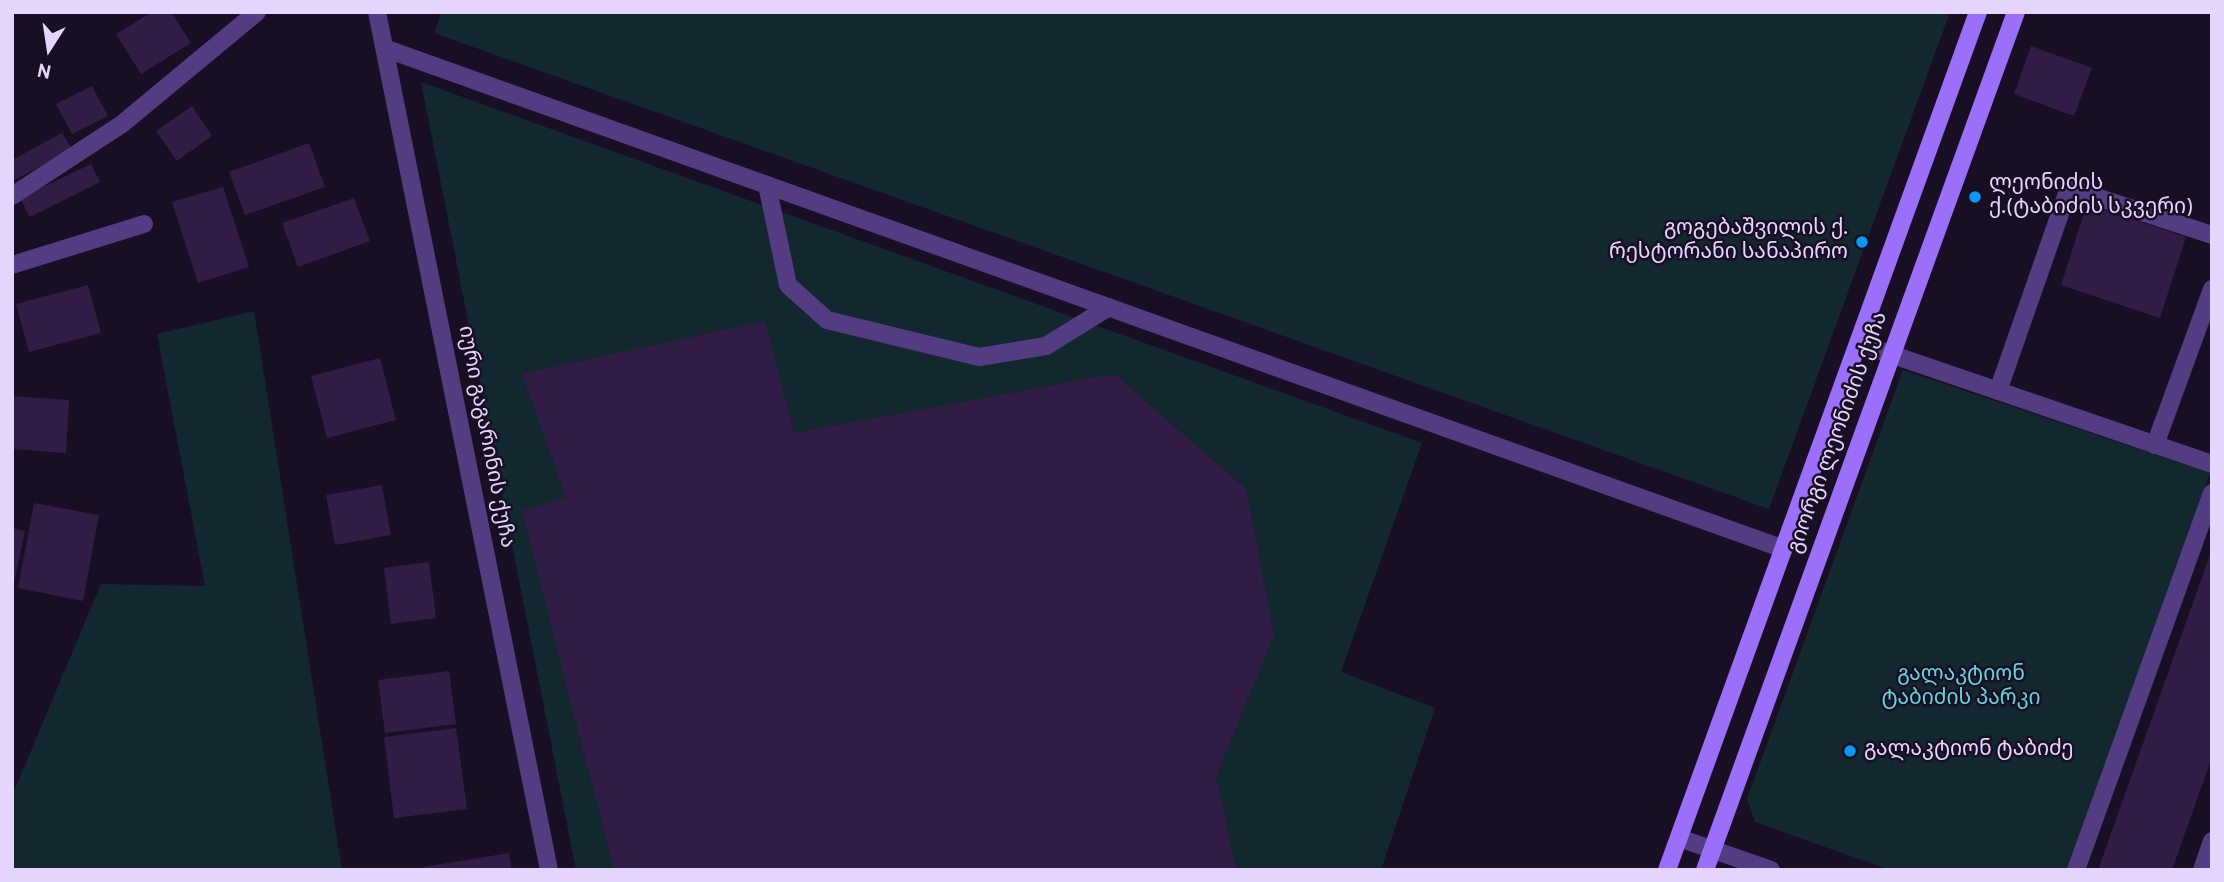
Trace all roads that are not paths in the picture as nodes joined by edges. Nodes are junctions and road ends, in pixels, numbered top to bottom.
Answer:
1 (257, 12) edge
2 (377, 12) edge
3 (1978, 12) edge
4 (2016, 12) edge
5 (383, 48) junction
6 (768, 185) junction
7 (12, 195) edge
8 (144, 224) dead end
9 (2212, 234) edge
10 (12, 265) edge
11 (2212, 289) edge
12 (1109, 307) junction
13 (1858, 343) junction
14 (1892, 354) junction
15 (1998, 391) junction
16 (2155, 445) junction
17 (2212, 464) edge
18 (2212, 493) edge
19 (1784, 549) junction
20 (1679, 838) junction
21 (2212, 841) edge
22 (1712, 849) junction
23 (549, 870) edge
24 (1668, 870) edge
25 (1704, 870) edge
26 (1771, 870) edge
27 (2077, 870) edge
28 (2202, 870) edge

1 - 7 street
2 - 5 street, იური გაგარინის ქუჩა
3 - 13 main road, გიორგი ლეონიძის ქუჩა
4 - 14 main road, გიორგი ლეონიძის ქუჩა
5 - 6 street
5 - 23 street, იური გაგარინის ქუჩა
6 - 12 street
6 - 12 street
8 - 10 street
9 - 15 street
11 - 16 street
12 - 19 street
13 - 14 street
13 - 19 main road, გიორგი ლეონიძის ქუჩა
14 - 15 street
14 - 22 main road, გიორგი ლეონიძის ქუჩა
15 - 16 street
16 - 17 street
18 - 27 street
19 - 20 main road, გიორგი ლეონიძის ქუჩა
20 - 22 street
20 - 24 main road, გიორგი ლეონიძის ქუჩა
21 - 28 street
22 - 25 main road, გიორგი ლეონიძის ქუჩა
22 - 26 street

